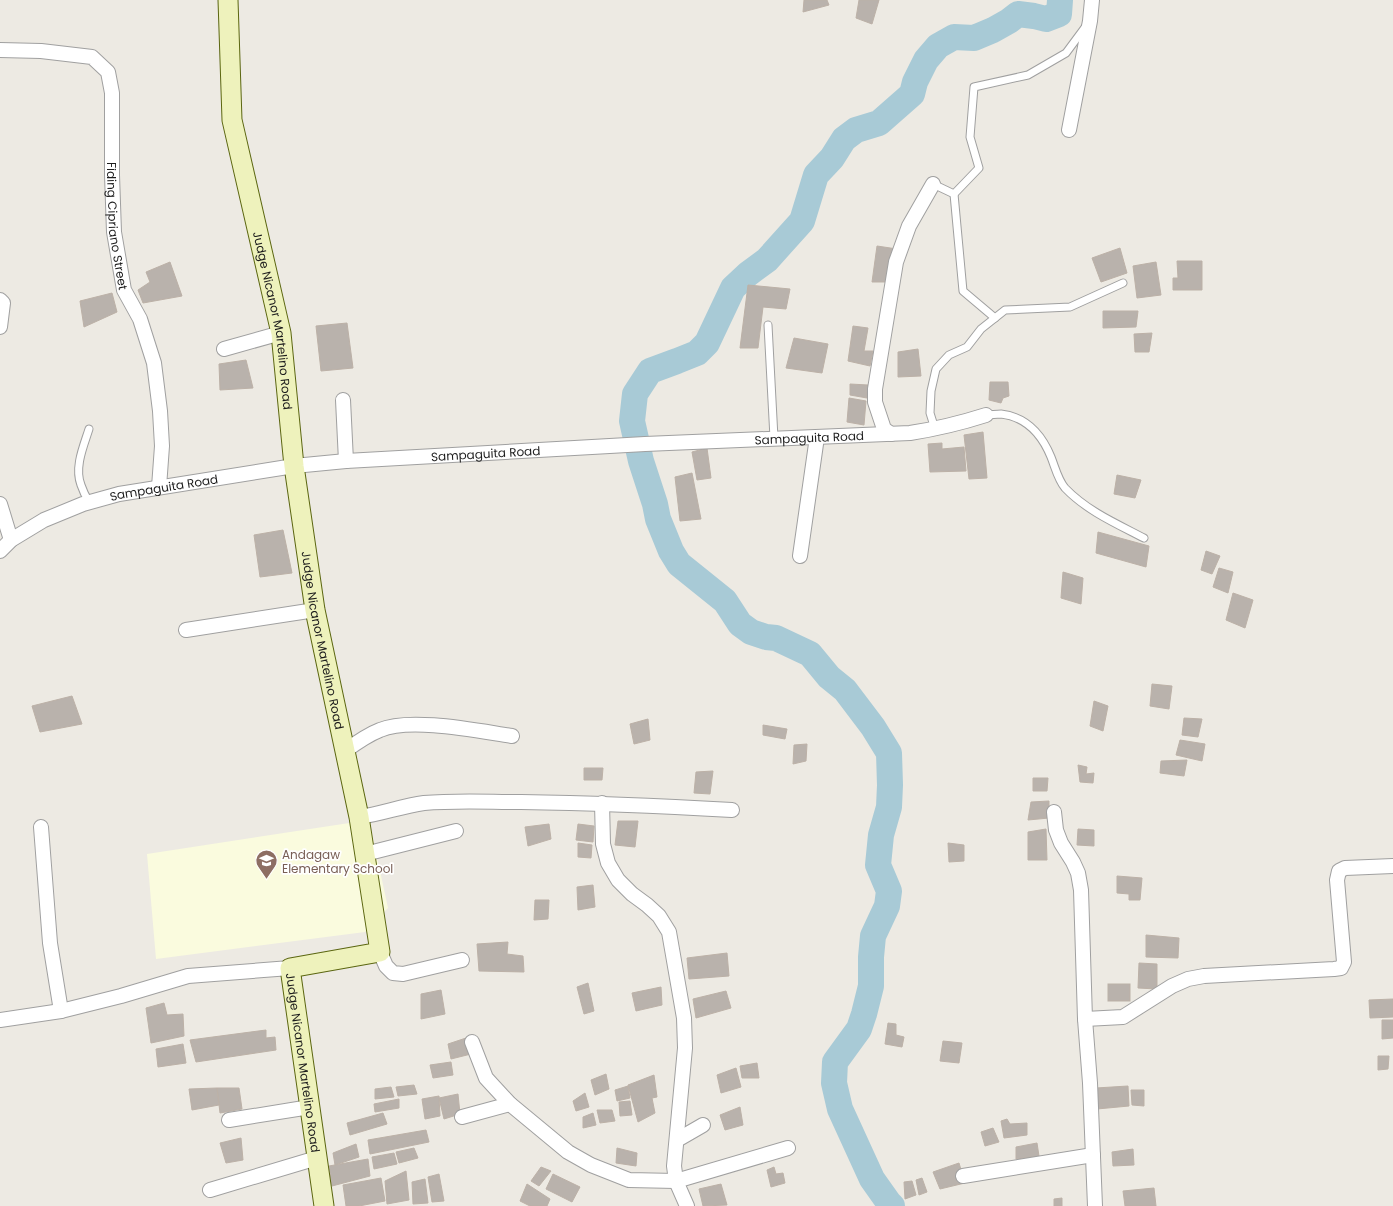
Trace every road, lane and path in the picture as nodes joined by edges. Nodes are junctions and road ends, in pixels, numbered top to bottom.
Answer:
1 (228, 0) edge
2 (1092, 0) edge
3 (1090, 21) junction
4 (0, 50) edge
5 (1069, 130) dead end
6 (934, 184) joint
7 (954, 194) junction
8 (1123, 283) dead end
9 (0, 300) edge
10 (995, 318) junction
11 (768, 325) dead end
12 (0, 327) edge
13 (281, 333) junction
14 (224, 349) dead end
15 (343, 400) dead end
16 (986, 415) joint
17 (89, 429) dead end
18 (935, 429) junction
19 (891, 434) junction
20 (817, 437) junction
21 (774, 438) junction
22 (346, 461) junction
23 (294, 466) junction
24 (159, 487) junction
25 (89, 502) junction
26 (0, 504) edge
27 (1144, 538) dead end
28 (12, 540) junction
29 (0, 551) edge
30 (800, 556) dead end
31 (315, 610) junction
32 (186, 630) dead end
33 (512, 736) dead end
34 (345, 751) junction
35 (602, 803) junction
36 (732, 810) dead end
37 (1054, 812) dead end
38 (359, 817) junction
39 (41, 827) dead end
40 (456, 831) dead end
41 (365, 854) junction
42 (1393, 866) edge
43 (380, 952) junction
44 (462, 960) dead end
45 (290, 968) junction
46 (61, 1011) junction
47 (1085, 1019) junction
48 (0, 1020) edge
49 (472, 1042) dead end
50 (510, 1104) junction
51 (310, 1107) junction
52 (462, 1117) dead end
53 (229, 1120) dead end
54 (703, 1125) dead end
55 (677, 1140) junction
56 (788, 1148) dead end
57 (1093, 1155) junction
58 (317, 1158) junction
59 (963, 1176) dead end
60 (676, 1181) junction
61 (210, 1190) dead end
62 (324, 1206) edge
63 (687, 1206) edge
64 (1095, 1206) edge

1 - 13 street, Judge Nicanor Martelino Road
2 - 3 street
3 - 5 street
3 - 7 lane
4 - 24 street, Fiding Cipriano Street
6 - 7 lane
6 - 19 street
7 - 10 lane
8 - 10 lane
9 - 12 street
10 - 18 lane
11 - 21 lane
13 - 14 street
13 - 23 street, Judge Nicanor Martelino Road
15 - 22 street
16 - 18 street, Sampaguita Road
16 - 27 lane
17 - 25 lane
18 - 19 street, Sampaguita Road
19 - 20 street, Sampaguita Road
20 - 21 street, Sampaguita Road
20 - 30 street
21 - 22 street, Sampaguita Road
22 - 23 street, Sampaguita Road
23 - 24 street, Sampaguita Road
23 - 31 street, Judge Nicanor Martelino Road
24 - 25 street, Sampaguita Road
25 - 28 street, Sampaguita Road
26 - 28 street
28 - 29 street, Sampaguita Road
31 - 32 street
31 - 34 street, Judge Nicanor Martelino Road
33 - 34 street
34 - 38 street, Judge Nicanor Martelino Road
35 - 36 street
35 - 38 street
35 - 55 street
37 - 47 street
38 - 41 street, Judge Nicanor Martelino Road
39 - 46 street
40 - 41 street
41 - 43 street, Judge Nicanor Martelino Road
42 - 47 street
43 - 44 street
43 - 45 street, Judge Nicanor Martelino Road
45 - 46 street
45 - 51 street, Judge Nicanor Martelino Road
46 - 48 street
47 - 57 street
49 - 50 street
50 - 52 street
50 - 60 street
51 - 53 street
51 - 58 street, Judge Nicanor Martelino Road
54 - 55 street
55 - 60 street
56 - 60 street
57 - 59 street
57 - 64 street
58 - 61 street
58 - 62 street, Judge Nicanor Martelino Road
60 - 63 street

